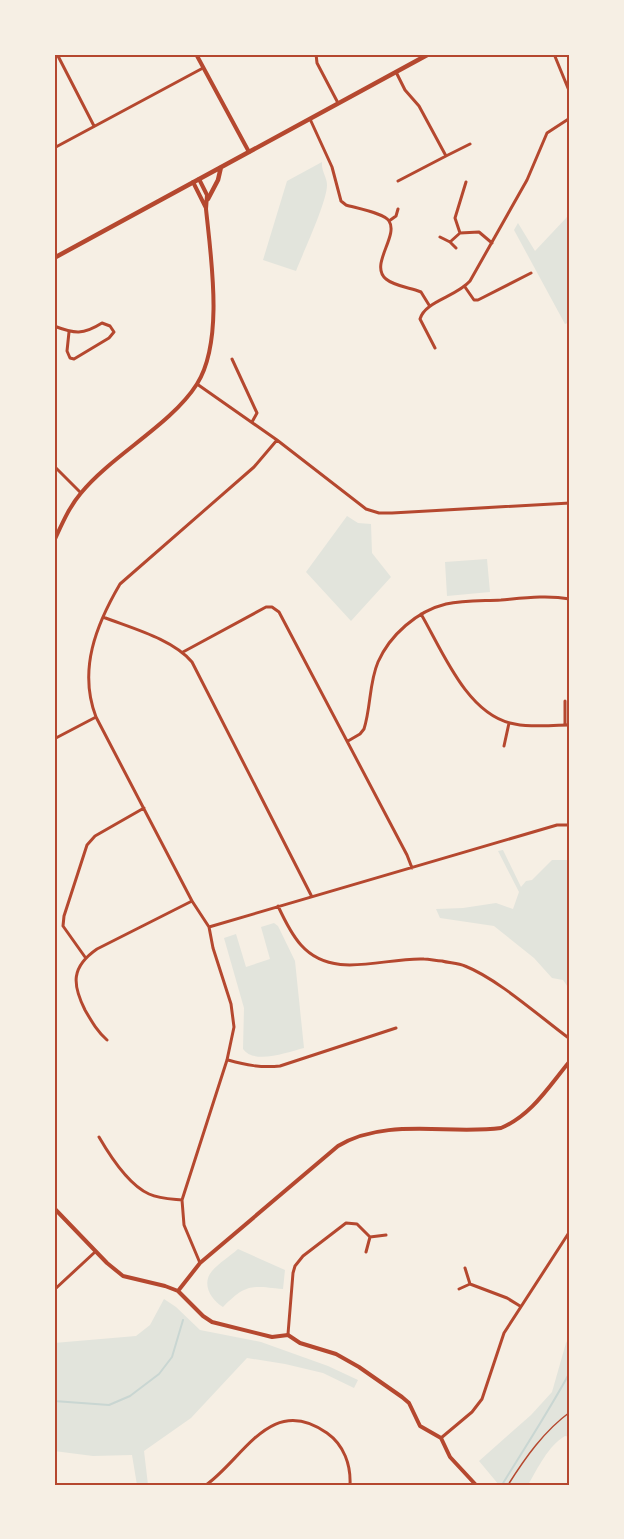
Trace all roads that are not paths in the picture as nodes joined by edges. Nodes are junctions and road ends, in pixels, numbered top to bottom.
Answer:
1 (57, 54) edge
2 (196, 54) edge
3 (316, 54) edge
4 (429, 54) edge
5 (554, 54) edge
6 (203, 67) junction
7 (396, 72) junction
8 (570, 93) edge
9 (338, 103) junction
10 (570, 118) edge
11 (309, 119) junction
12 (94, 126) junction
13 (470, 144) dead end
14 (54, 148) edge
15 (249, 152) junction
16 (446, 156) junction
17 (221, 167) junction
18 (199, 179) junction
19 (398, 181) dead end
20 (193, 182) junction
21 (466, 182) dead end
22 (208, 199) junction
23 (206, 209) junction
24 (398, 209) dead end
25 (389, 221) junction
26 (460, 233) junction
27 (440, 237) dead end
28 (450, 242) junction
29 (492, 243) junction
30 (456, 248) dead end
31 (54, 258) edge
32 (531, 273) dead end
33 (465, 286) junction
34 (429, 305) junction
35 (54, 326) edge
36 (69, 332) junction
37 (435, 348) dead end
38 (232, 359) dead end
39 (197, 384) junction
40 (252, 422) junction
41 (277, 441) junction
42 (54, 466) edge
43 (81, 493) junction
44 (570, 503) edge
45 (54, 541) edge
46 (570, 599) edge
47 (422, 614) junction
48 (103, 617) junction
49 (183, 652) junction
50 (565, 700) dead end
51 (96, 717) junction
52 (508, 723) junction
53 (568, 725) edge
54 (54, 739) edge
55 (348, 741) junction
56 (504, 746) dead end
57 (144, 808) junction
58 (570, 825) edge
59 (412, 868) junction
60 (311, 895) junction
61 (192, 901) junction
62 (278, 906) junction
63 (209, 927) junction
64 (85, 957) junction
65 (396, 1028) dead end
66 (570, 1039) edge
67 (107, 1040) dead end
68 (227, 1060) junction
69 (570, 1061) edge
70 (99, 1137) dead end
71 (183, 1200) junction
72 (54, 1208) edge
73 (570, 1231) edge
74 (386, 1235) dead end
75 (370, 1237) junction
76 (95, 1252) junction
77 (366, 1252) dead end
78 (200, 1263) junction
79 (465, 1268) dead end
80 (470, 1284) junction
81 (459, 1289) dead end
82 (54, 1290) edge
83 (178, 1291) junction
84 (520, 1306) junction
85 (288, 1335) junction
86 (441, 1438) junction
87 (206, 1485) edge
88 (350, 1485) edge
89 (476, 1485) edge

1 - 12 street
2 - 6 street
3 - 9 street
4 - 7 main road
5 - 8 street
6 - 12 street
6 - 15 street
7 - 9 main road
7 - 16 street
9 - 11 main road
10 - 29 street
11 - 15 main road
11 - 25 street
12 - 14 street
13 - 16 street
15 - 17 main road
16 - 19 street
17 - 18 main road
17 - 22 main road
18 - 20 main road
18 - 22 street
20 - 23 street
20 - 31 main road
21 - 26 street
22 - 23 street
23 - 39 street
24 - 25 street
25 - 34 street
26 - 28 street
26 - 29 street
27 - 28 street
28 - 30 street
29 - 33 street
32 - 33 street
33 - 34 street
34 - 37 street
35 - 36 street
36 - 36 street
38 - 40 street
39 - 40 street
39 - 43 street
40 - 41 street
41 - 44 street
41 - 48 street
42 - 43 street
43 - 45 street
46 - 47 street
47 - 52 street
47 - 55 street
48 - 49 street
48 - 51 street
49 - 55 street
49 - 60 street
50 - 53 street
51 - 54 street
51 - 57 street
52 - 53 street
52 - 56 street
55 - 59 street
57 - 61 street
57 - 64 street
58 - 59 street
59 - 60 street
60 - 62 street
61 - 63 street
61 - 64 street
62 - 63 street
62 - 66 street
63 - 68 street
64 - 67 street
65 - 68 street
68 - 71 street
69 - 78 street
70 - 71 street
71 - 78 street
72 - 76 street
73 - 84 street
74 - 75 street
75 - 77 street
75 - 85 street
76 - 82 street
76 - 83 street
78 - 83 street
79 - 80 street
80 - 81 street
80 - 84 street
83 - 85 street
84 - 86 street
85 - 86 street
86 - 89 street
87 - 88 street

